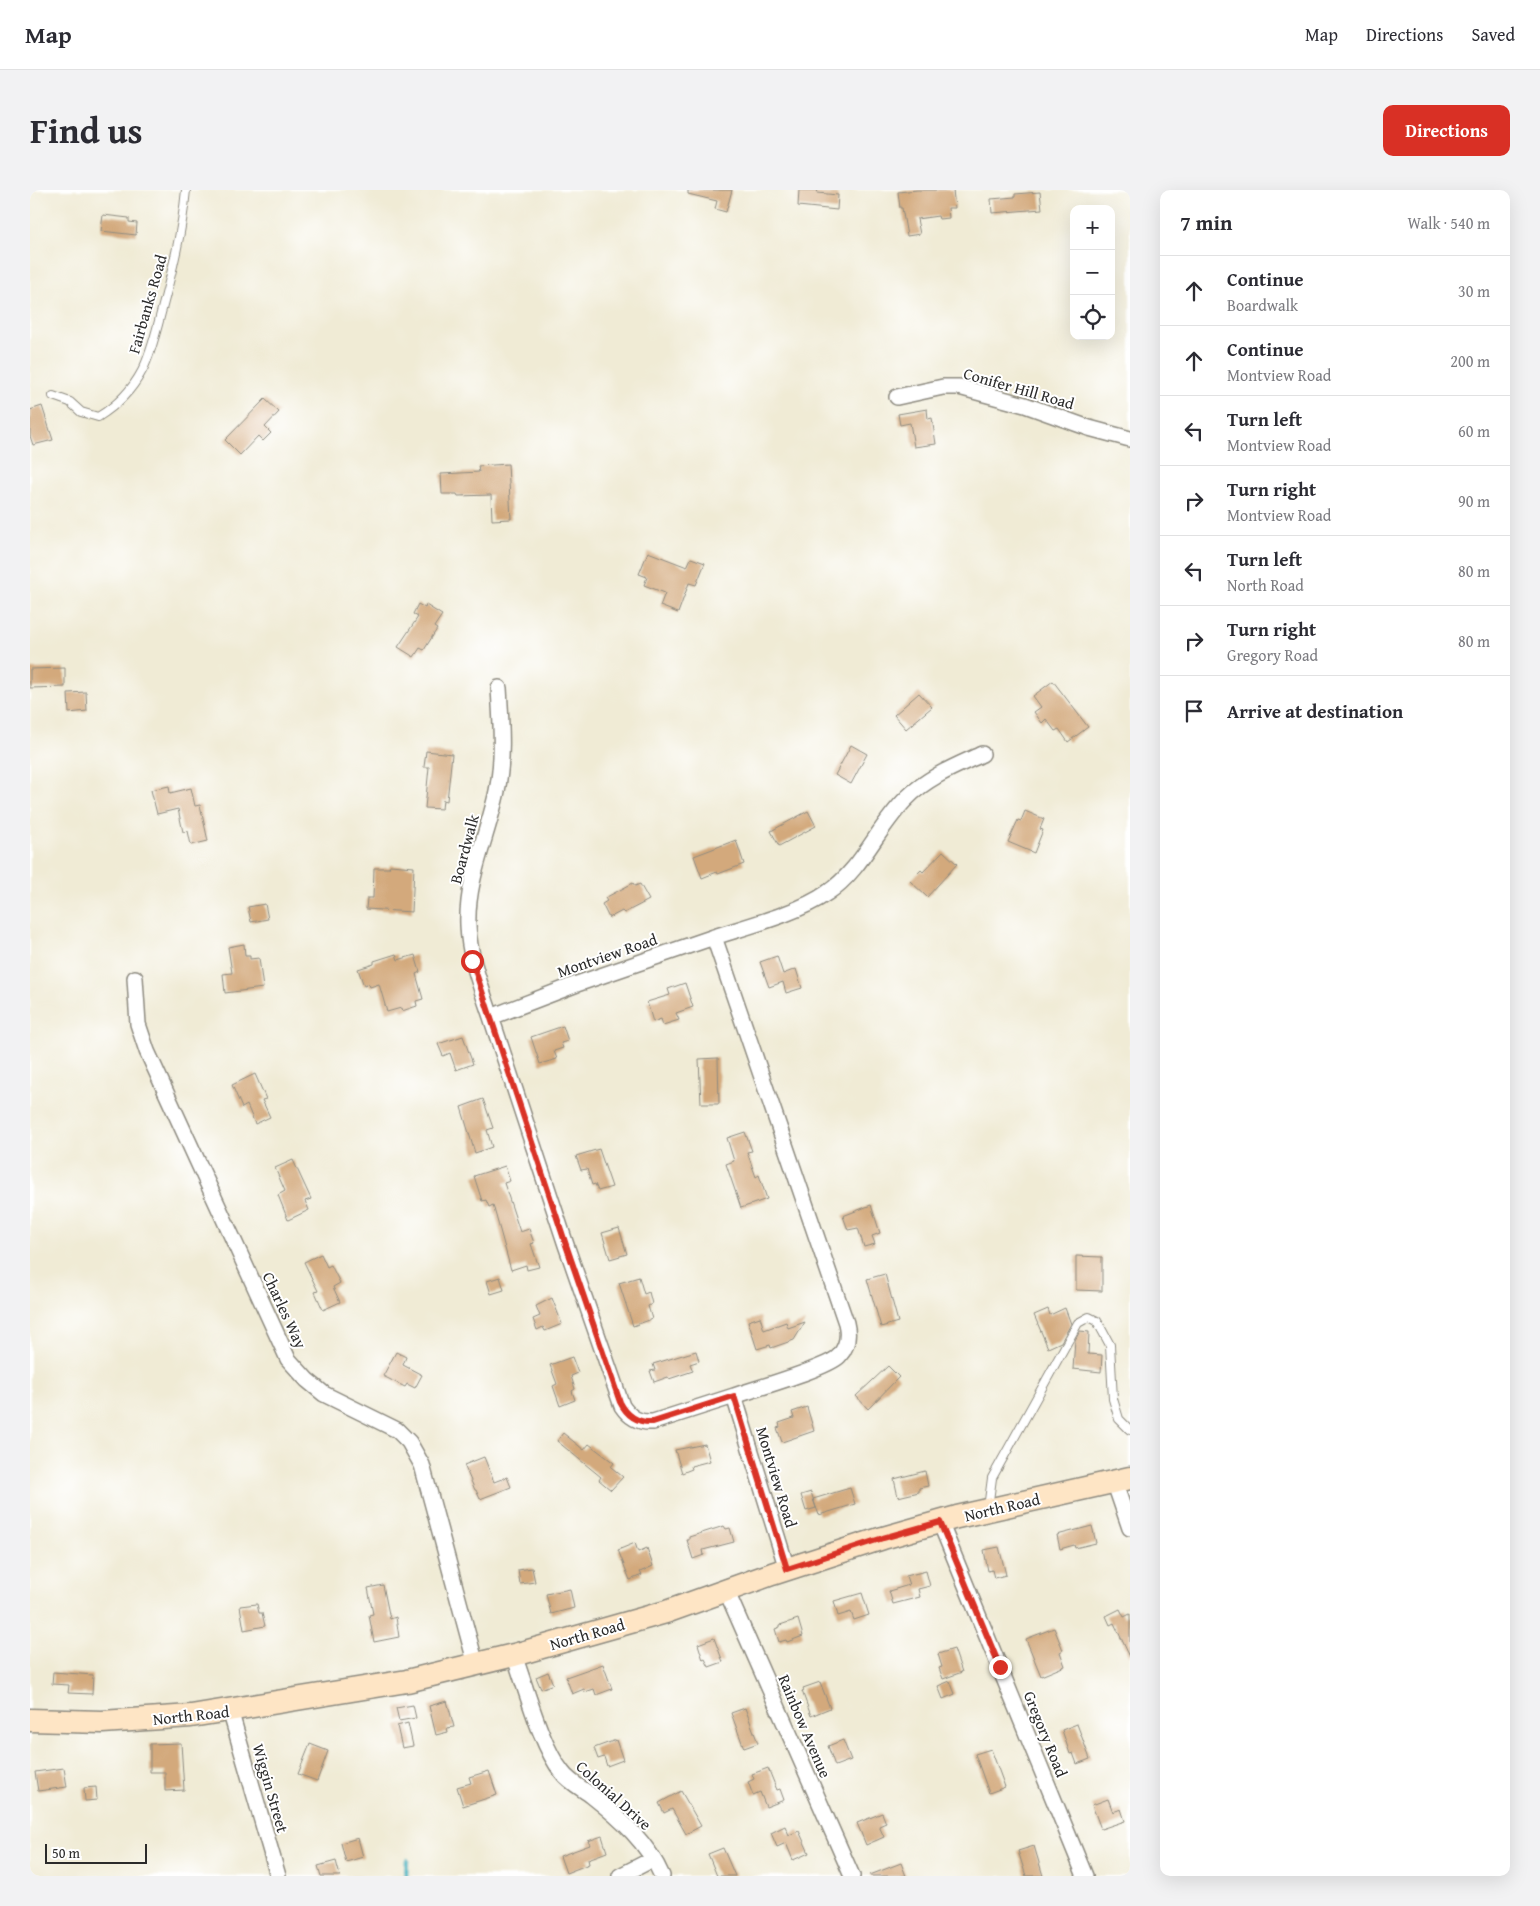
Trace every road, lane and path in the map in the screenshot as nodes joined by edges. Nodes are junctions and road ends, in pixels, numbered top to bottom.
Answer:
1 (186, 190) edge
2 (53, 396) dead end
3 (897, 397) dead end
4 (1130, 439) edge
5 (499, 688) dead end
6 (982, 754) dead end
7 (714, 937) junction
8 (135, 978) dead end
9 (491, 1017) junction
10 (734, 1396) junction
11 (1130, 1430) edge
12 (1122, 1480) edge
13 (987, 1510) junction
14 (940, 1522) junction
15 (1130, 1528) edge
16 (787, 1569) junction
17 (726, 1590) junction
18 (514, 1655) junction
19 (476, 1664) junction
20 (230, 1710) junction
21 (30, 1720) edge
22 (653, 1859) junction
23 (278, 1876) edge
24 (620, 1876) edge
25 (662, 1876) edge
26 (852, 1876) edge
27 (1085, 1876) edge

1 - 2 lane, Fairbanks Road
3 - 4 street, Conifer Hill Road
5 - 9 street, Boardwalk
6 - 7 street, Montview Road
7 - 9 street, Montview Road
7 - 10 street
8 - 19 street, Charles Way
9 - 10 street
10 - 16 street, Montview Road
11 - 13 lane
12 - 13 main road, North Road
12 - 15 street
13 - 14 main road, North Road
14 - 16 main road, North Road
14 - 27 street, Gregory Road
16 - 17 main road, North Road
17 - 18 main road, North Road
17 - 26 street, Rainbow Avenue
18 - 19 main road, North Road
18 - 22 street, Colonial Drive
19 - 20 main road, North Road
20 - 21 main road, North Road
20 - 23 street, Wiggin Street
22 - 24 street
22 - 25 street, Colonial Drive

